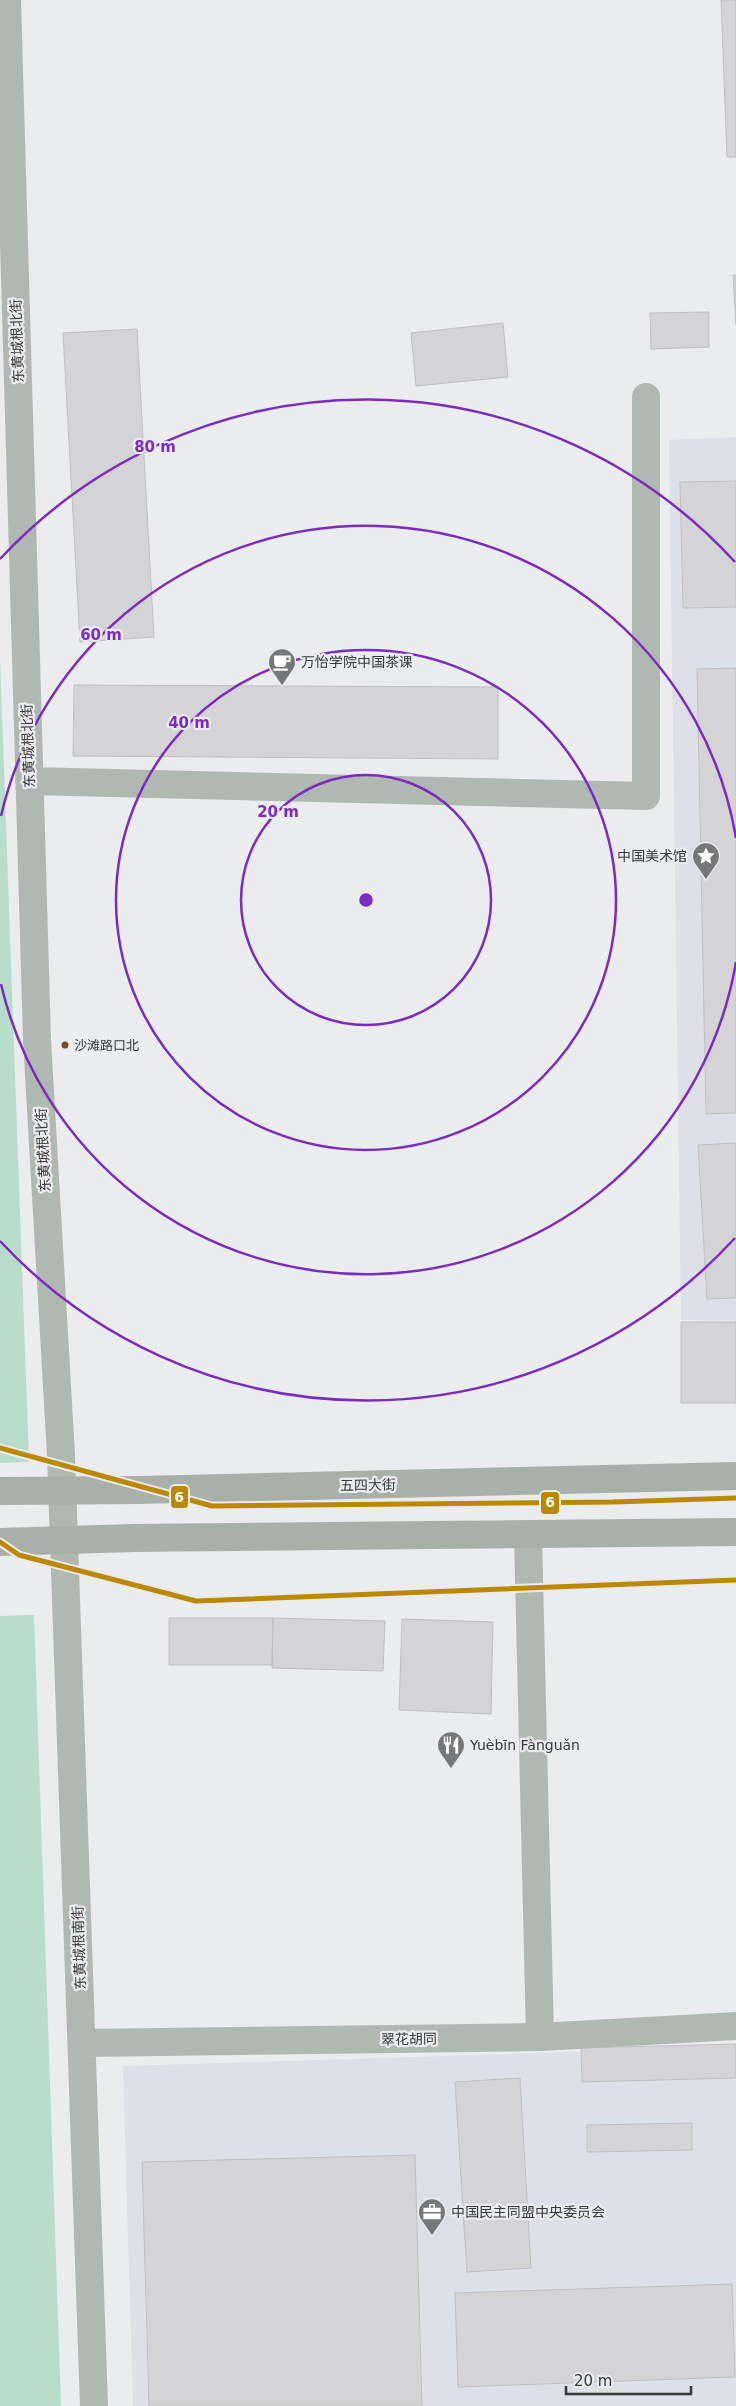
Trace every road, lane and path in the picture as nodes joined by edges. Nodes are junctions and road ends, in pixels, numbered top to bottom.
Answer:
1 (7, 0) edge
2 (646, 397) dead end
3 (29, 781) junction
4 (736, 1476) edge
5 (0, 1491) edge
6 (62, 1491) junction
7 (736, 1532) edge
8 (528, 1535) junction
9 (64, 1541) junction
10 (0, 1542) edge
11 (736, 2026) edge
12 (540, 2037) junction
13 (82, 2043) junction
14 (94, 2406) edge

1 - 3 street, 东黄城根北街
2 - 3 street
3 - 6 street, 东黄城根北街
4 - 6 main road, 五四大街
5 - 6 main road, 五四大街
6 - 9 street, 东黄城根南街
7 - 8 main road
8 - 9 main road
8 - 12 street
9 - 10 main road
9 - 13 street, 东黄城根南街
11 - 12 street, 翠花胡同
12 - 13 street, 翠花胡同
13 - 14 street, 东黄城根南街

